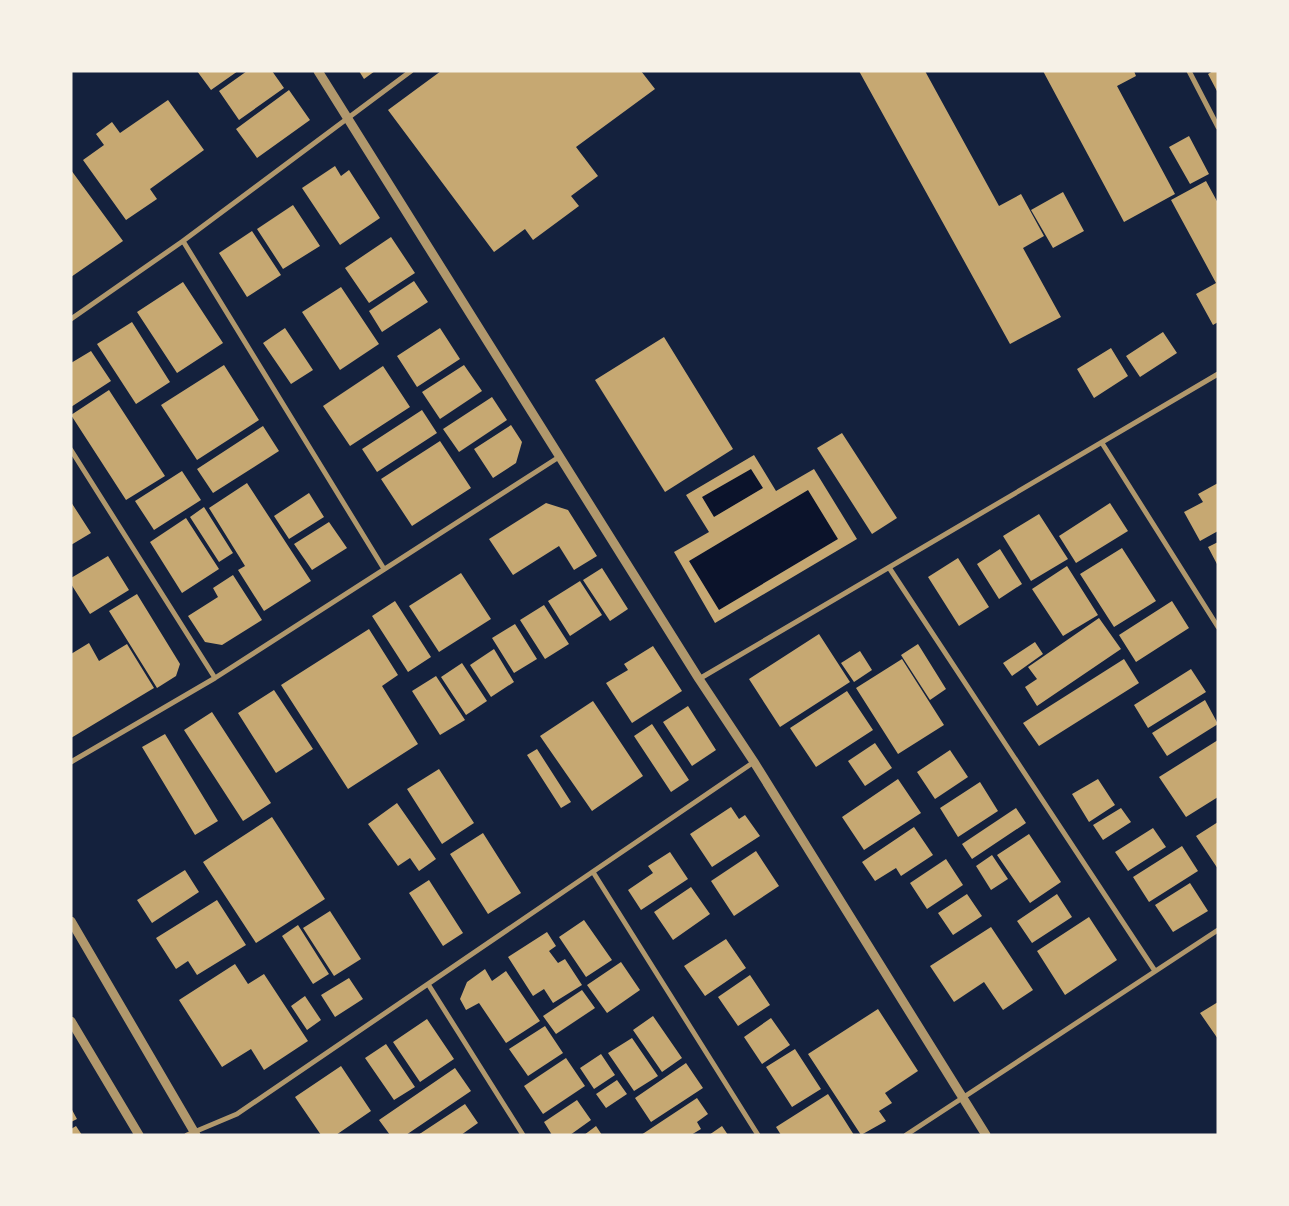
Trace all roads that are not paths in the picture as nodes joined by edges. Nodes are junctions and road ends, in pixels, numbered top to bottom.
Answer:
1 (318, 71) edge
2 (411, 71) edge
3 (1189, 71) edge
4 (347, 118) junction
5 (1218, 127) edge
6 (183, 241) junction
7 (71, 319) edge
8 (1218, 374) edge
9 (1102, 443) junction
10 (71, 450) edge
11 (559, 457) junction
12 (384, 569) junction
13 (890, 569) junction
14 (1218, 627) edge
15 (215, 678) junction
16 (699, 680) junction
17 (71, 762) edge
18 (754, 762) junction
19 (593, 872) junction
20 (71, 921) edge
21 (1218, 930) edge
22 (1155, 971) junction
23 (428, 984) junction
24 (71, 1021) edge
25 (962, 1097) junction
26 (192, 1134) edge
27 (139, 1135) edge
28 (523, 1135) edge
29 (758, 1135) edge
30 (906, 1135) edge
31 (986, 1135) edge

1 - 4 street
2 - 4 street
3 - 5 street
4 - 6 street
4 - 11 street
6 - 7 street
6 - 12 street
8 - 9 street
9 - 13 street
9 - 14 street
10 - 15 street
11 - 12 street
11 - 16 street
12 - 15 street
13 - 16 street
13 - 22 street
15 - 17 street
16 - 18 street
18 - 19 street
18 - 25 street
19 - 23 street
19 - 29 street
20 - 26 street
21 - 22 street
22 - 25 street
23 - 26 street
23 - 28 street
24 - 27 street
25 - 30 street
25 - 31 street

